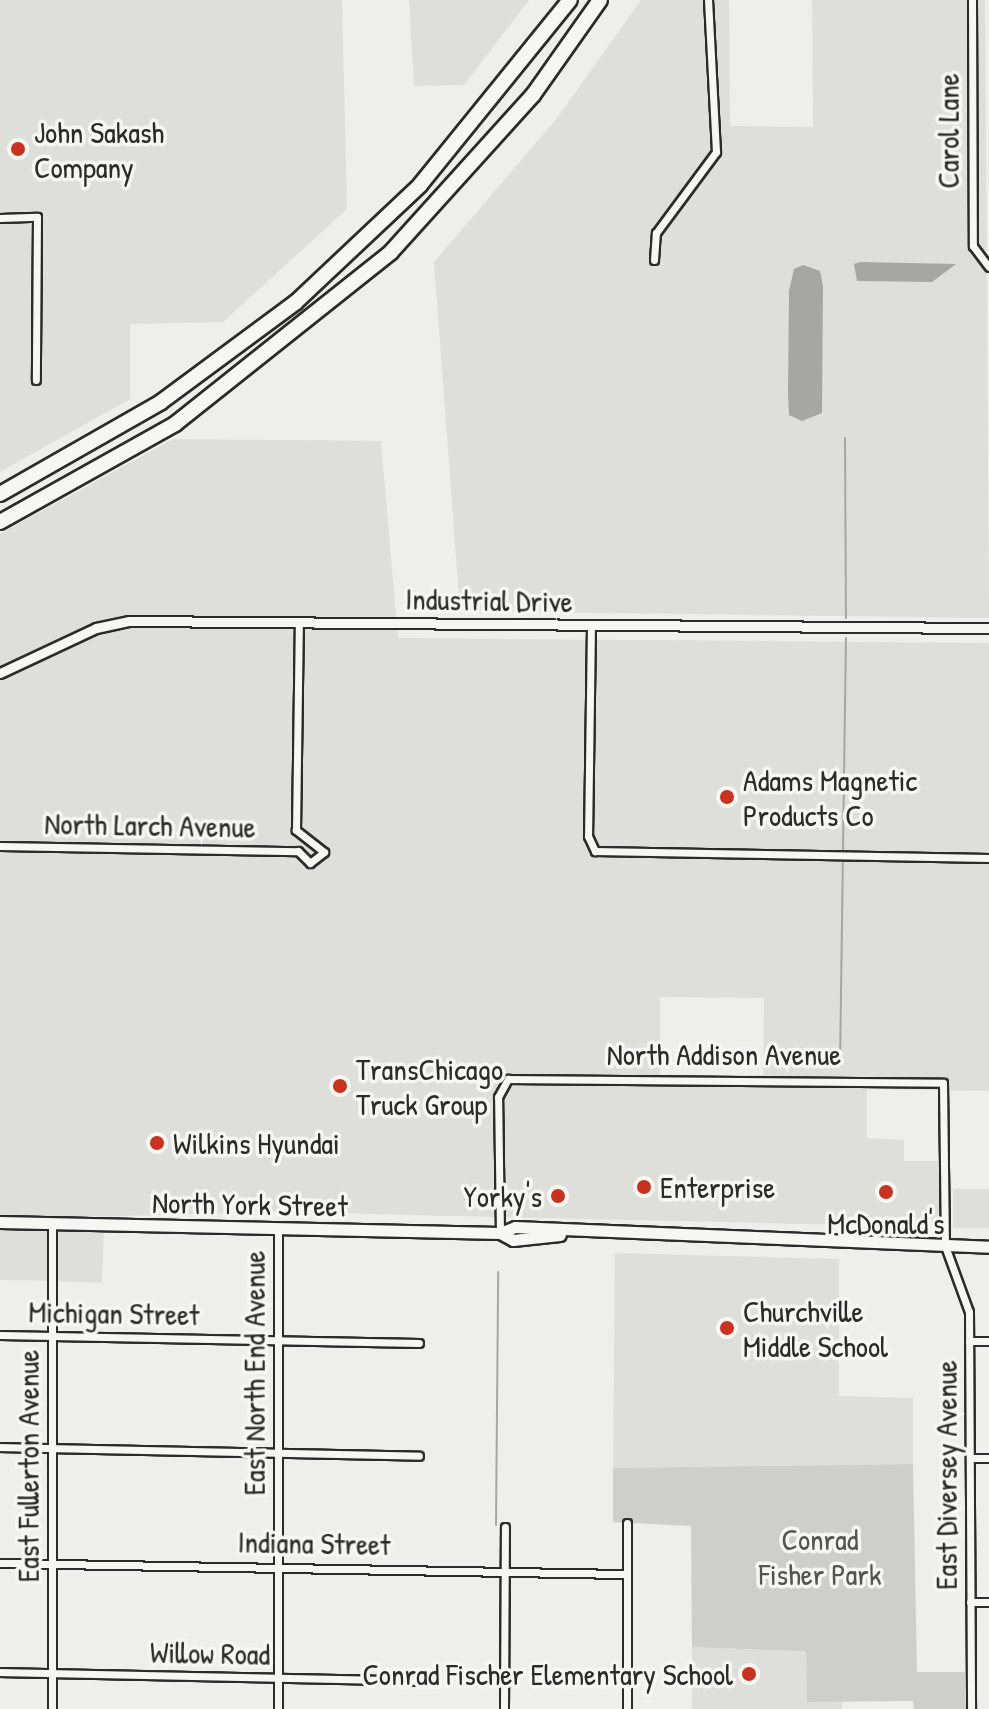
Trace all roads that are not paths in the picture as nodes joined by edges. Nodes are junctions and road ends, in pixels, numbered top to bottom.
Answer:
1 (570, 0) edge
2 (600, 0) edge
3 (708, 0) edge
4 (972, 0) edge
5 (0, 218) edge
6 (654, 260) dead end
7 (989, 267) edge
8 (36, 380) dead end
9 (0, 494) edge
10 (0, 522) edge
11 (299, 622) junction
12 (591, 625) junction
13 (989, 628) edge
14 (0, 673) edge
15 (0, 846) edge
16 (989, 858) edge
17 (943, 1083) joint
18 (0, 1222) edge
19 (52, 1223) junction
20 (278, 1229) junction
21 (500, 1233) junction
22 (945, 1246) junction
23 (989, 1247) edge
24 (0, 1335) edge
25 (53, 1336) junction
26 (277, 1341) junction
27 (969, 1341) junction
28 (989, 1341) edge
29 (419, 1343) dead end
30 (0, 1447) edge
31 (52, 1448) junction
32 (277, 1454) junction
33 (419, 1456) dead end
34 (970, 1458) junction
35 (989, 1458) edge
36 (627, 1523) dead end
37 (505, 1527) dead end
38 (0, 1563) edge
39 (52, 1563) junction
40 (277, 1565) junction
41 (503, 1571) junction
42 (626, 1574) junction
43 (970, 1602) junction
44 (989, 1602) edge
45 (0, 1672) edge
46 (52, 1673) junction
47 (278, 1678) junction
48 (420, 1681) dead end
49 (52, 1709) edge
50 (278, 1709) edge
51 (504, 1709) edge
52 (627, 1709) edge
53 (971, 1709) edge

1 - 9 highway
2 - 10 highway
3 - 6 street
4 - 7 street, Carol Lane
5 - 8 street
11 - 12 street, Industrial Drive
11 - 14 street, Industrial Drive
11 - 15 street, North Larch Avenue
12 - 13 street, Industrial Drive
12 - 16 street
17 - 21 street, North Addison Avenue
17 - 22 street, East Diversey Avenue
18 - 19 main road, North York Street
19 - 20 main road, North York Street
19 - 25 street, East Fullerton Avenue
20 - 21 main road, North York Street
20 - 26 street, East North End Avenue
21 - 22 main road, North York Street
22 - 23 main road, North York Street
22 - 27 street, East Diversey Avenue
24 - 25 street, Michigan Street
25 - 26 street, Michigan Street
25 - 31 street, East Fullerton Avenue
26 - 29 street, Michigan Street
26 - 32 street, East North End Avenue
27 - 28 street
27 - 34 street, East Diversey Avenue
30 - 31 street
31 - 32 street
31 - 39 street, East Fullerton Avenue
32 - 33 street
32 - 40 street, East North End Avenue
34 - 35 street
34 - 43 street, East Diversey Avenue
36 - 42 street
37 - 41 street
38 - 39 street, Indiana Street
39 - 40 street, Indiana Street
39 - 46 street, East Fullerton Avenue
40 - 41 street, Indiana Street
40 - 47 street, East North End Avenue
41 - 42 street, Indiana Street
41 - 51 street
42 - 52 street
43 - 44 street
43 - 53 street, East Diversey Avenue
45 - 46 street, Willow Road
46 - 47 street, Willow Road
46 - 49 street, East Fullerton Avenue
47 - 48 street, Willow Road
47 - 50 street, East North End Avenue

